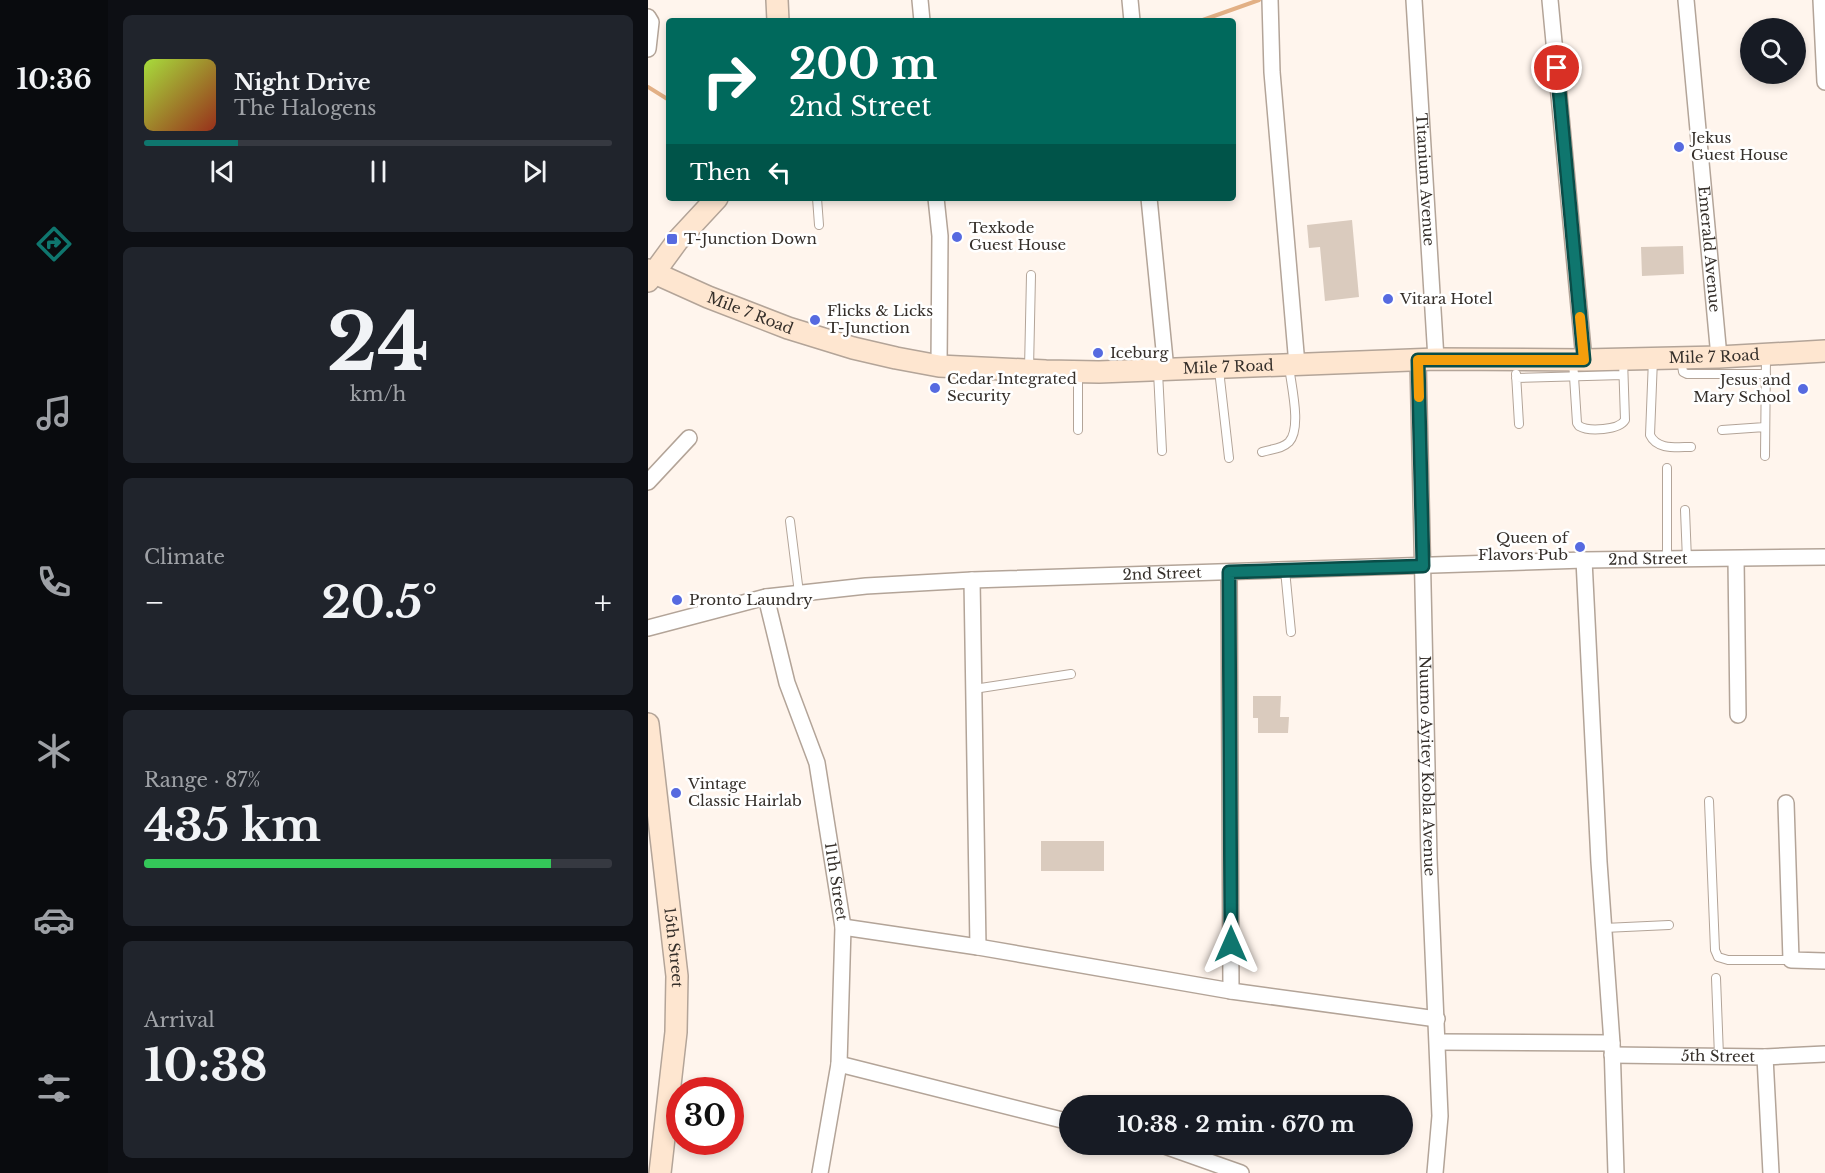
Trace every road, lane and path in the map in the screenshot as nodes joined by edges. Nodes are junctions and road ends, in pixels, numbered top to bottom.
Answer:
1 (777, 0) edge
2 (920, 0) edge
3 (1130, 0) edge
4 (1414, 0) edge
5 (1550, 0) edge
6 (1686, 0) edge
7 (1821, 0) edge
8 (1270, 3) edge
9 (648, 17) edge
10 (778, 18) edge
11 (922, 18) edge
12 (1131, 18) edge
13 (648, 49) edge
14 (1825, 82) edge
15 (714, 201) edge
16 (817, 201) edge
17 (936, 201) edge
18 (1149, 201) edge
19 (819, 225) dead end
20 (650, 275) edge
21 (1031, 275) dead end
22 (1825, 351) edge
23 (1719, 357) junction
24 (1653, 358) junction
25 (1680, 358) junction
26 (1427, 359) junction
27 (1766, 364) junction
28 (1293, 365) junction
29 (1577, 365) junction
30 (939, 366) junction
31 (1623, 367) junction
32 (1219, 368) junction
33 (1516, 368) junction
34 (1029, 370) junction
35 (1162, 370) junction
36 (1078, 372) junction
37 (1519, 424) dead end
38 (1765, 427) junction
39 (1078, 430) dead end
40 (1722, 430) dead end
41 (689, 438) dead end
42 (1691, 447) dead end
43 (1162, 452) dead end
44 (1262, 452) dead end
45 (1765, 456) dead end
46 (1229, 458) dead end
47 (1667, 468) dead end
48 (648, 482) edge
49 (1685, 510) dead end
50 (790, 521) dead end
51 (1825, 557) edge
52 (1584, 560) junction
53 (1666, 560) junction
54 (1687, 560) junction
55 (1737, 560) junction
56 (1423, 566) junction
57 (1286, 570) junction
58 (1229, 572) junction
59 (972, 580) junction
60 (799, 593) junction
61 (766, 597) junction
62 (648, 628) edge
63 (1291, 632) dead end
64 (1071, 674) dead end
65 (974, 689) junction
66 (1737, 714) dead end
67 (648, 724) edge
68 (652, 785) edge
69 (1709, 801) dead end
70 (1786, 803) dead end
71 (1669, 925) dead end
72 (843, 927) junction
73 (1604, 928) junction
74 (978, 947) junction
75 (1791, 960) junction
76 (1825, 961) edge
77 (1716, 978) dead end
78 (1231, 991) junction
79 (1437, 1019) junction
80 (1438, 1042) junction
81 (1612, 1049) junction
82 (1825, 1054) edge
83 (1719, 1056) junction
84 (1765, 1057) junction
85 (839, 1064) junction
86 (1059, 1119) edge
87 (1190, 1155) edge
88 (660, 1173) edge
89 (820, 1173) edge
90 (1242, 1173) edge
91 (1435, 1173) edge
92 (1616, 1173) edge
93 (1771, 1173) edge

1 - 10 street
2 - 11 street
3 - 12 street
4 - 26 street, Titanium Avenue
5 - 29 street
6 - 23 street, Emerald Avenue
7 - 14 street
8 - 28 street
9 - 13 street
15 - 20 street
16 - 19 lane
17 - 30 street
18 - 35 street
20 - 30 street, Mile 7 Road
21 - 34 lane
22 - 27 street, Mile 7 Road
23 - 25 street, Mile 7 Road
23 - 27 street, Mile 7 Road
24 - 25 street, Mile 7 Road
24 - 31 street, Mile 7 Road
24 - 42 lane
25 - 27 lane
26 - 28 street, Mile 7 Road
26 - 33 street, Mile 7 Road
26 - 56 street, Nuumo Ayitey Kobla Avenue
27 - 38 lane
28 - 32 street, Mile 7 Road
28 - 44 lane
29 - 31 street, Mile 7 Road
29 - 31 lane
29 - 33 street, Mile 7 Road
30 - 34 street, Mile 7 Road
32 - 35 street, Mile 7 Road
32 - 46 lane
33 - 37 lane
34 - 36 street, Mile 7 Road
35 - 36 street, Mile 7 Road
35 - 43 lane
36 - 39 lane
38 - 40 lane
38 - 45 lane
41 - 48 street
47 - 53 lane
49 - 54 lane
50 - 60 lane
51 - 55 street, 2nd Street
52 - 53 street, 2nd Street
52 - 56 street, 2nd Street
52 - 73 street
53 - 54 street, 2nd Street
54 - 55 street, 2nd Street
55 - 66 street
56 - 57 street, 2nd Street
56 - 79 street, Nuumo Ayitey Kobla Avenue
57 - 58 street, 2nd Street
57 - 63 lane
58 - 59 street, 2nd Street
58 - 78 street
59 - 60 street, 2nd Street
59 - 65 street
60 - 61 street, 2nd Street
61 - 62 street, 2nd Street
61 - 72 street, 11th Street
64 - 65 lane
65 - 74 street
67 - 68 street, 15th Street
68 - 88 street, 15th Street
69 - 75 lane
70 - 75 street
71 - 73 lane
72 - 74 street
72 - 85 street, 11th Street
73 - 81 street
74 - 78 street
75 - 76 street
77 - 83 lane
78 - 79 street
79 - 80 street, Nuumo Ayitey Kobla Avenue
80 - 81 street, 5th Street
80 - 91 street, Nuumo Ayitey Kobla Avenue
81 - 83 street, 5th Street
81 - 92 street
82 - 84 street, 5th Street
83 - 84 street, 5th Street
84 - 93 street
85 - 86 street
85 - 89 street, 11th Street
87 - 90 street

